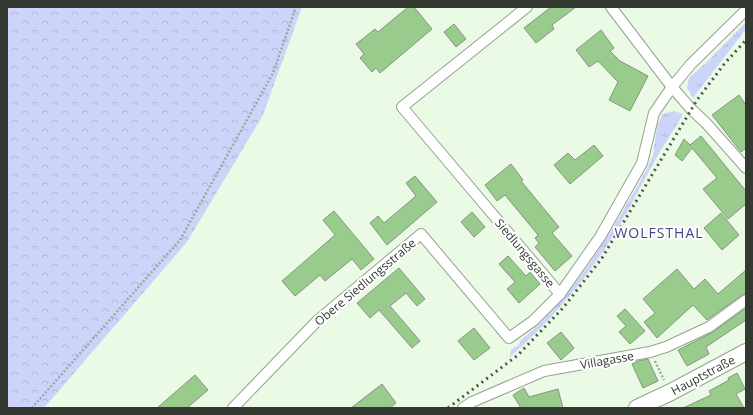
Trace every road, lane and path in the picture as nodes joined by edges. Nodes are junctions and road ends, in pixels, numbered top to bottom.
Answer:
1 (296, 7) edge
2 (527, 7) edge
3 (611, 7) edge
4 (746, 10) edge
5 (672, 87) junction
6 (746, 168) edge
7 (560, 294) junction
8 (746, 300) edge
9 (746, 352) edge
10 (653, 357) dead end
11 (664, 380) dead end
12 (32, 408) edge
13 (233, 408) edge
14 (463, 408) edge
15 (637, 408) edge

1 - 12 path
2 - 7 street, Siedlungsgasse
3 - 5 street
4 - 5 street, Siedlungsgasse
5 - 6 street
5 - 7 street, Siedlungsgasse
7 - 13 street, Obere Siedlungsstraße
8 - 14 street, Villagasse
9 - 15 main road, Hauptstraße
10 - 11 path

